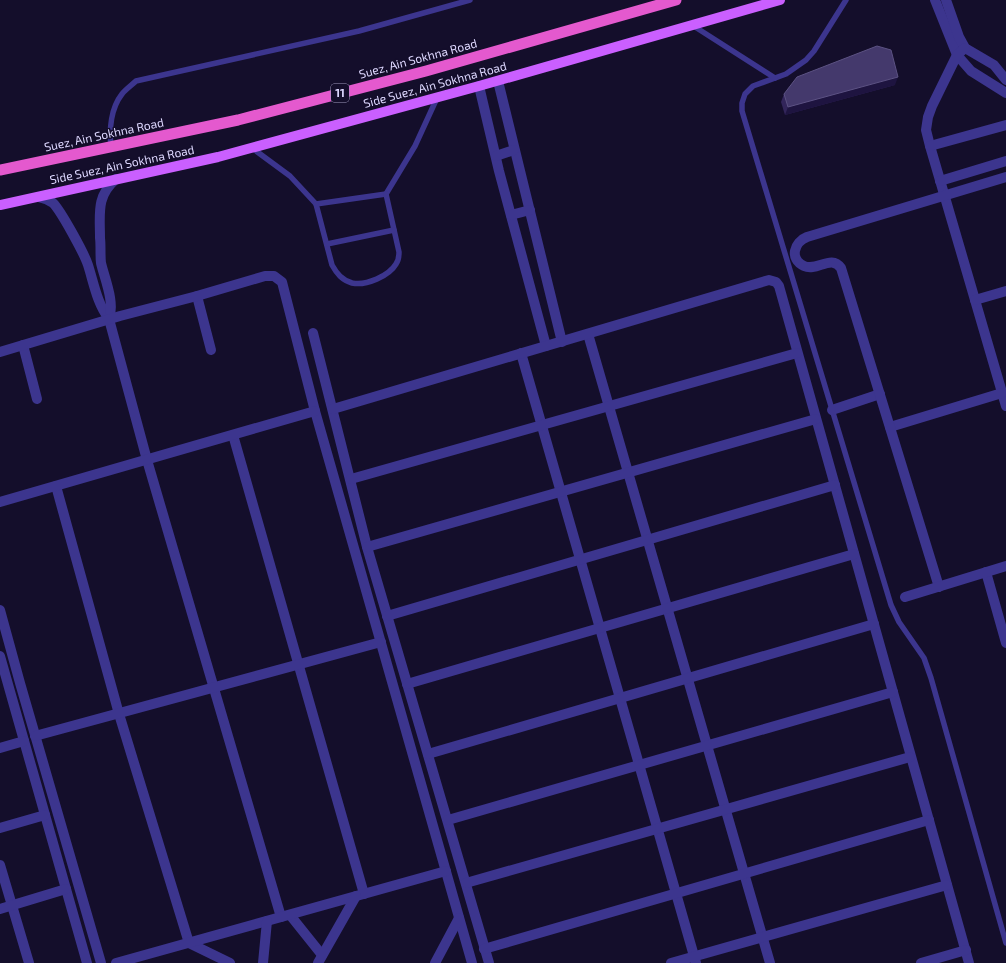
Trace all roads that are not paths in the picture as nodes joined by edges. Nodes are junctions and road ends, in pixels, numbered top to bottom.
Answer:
1 (470, 0) edge
2 (676, 0) edge
3 (780, 0) edge
4 (846, 0) edge
5 (935, 0) edge
6 (946, 0) edge
7 (692, 25) junction
8 (961, 51) junction
9 (775, 78) junction
10 (1006, 80) edge
11 (498, 81) junction
12 (479, 86) junction
13 (1006, 93) edge
14 (437, 98) junction
15 (1006, 125) edge
16 (111, 146) junction
17 (930, 146) junction
18 (252, 148) junction
19 (514, 150) junction
20 (496, 156) junction
21 (1006, 161) edge
22 (0, 170) edge
23 (1006, 177) edge
24 (116, 179) junction
25 (940, 181) junction
26 (386, 194) junction
27 (944, 195) junction
28 (39, 197) junction
29 (316, 204) junction
30 (0, 205) edge
31 (530, 210) junction
32 (511, 215) junction
33 (394, 230) junction
34 (326, 244) junction
35 (101, 250) junction
36 (83, 255) junction
37 (104, 274) junction
38 (92, 278) junction
39 (1006, 291) edge
40 (197, 296) junction
41 (975, 300) junction
42 (109, 320) junction
43 (557, 321) junction
44 (540, 326) junction
45 (313, 333) dead end
46 (588, 334) junction
47 (562, 342) junction
48 (22, 345) junction
49 (546, 346) junction
50 (211, 350) dead end
51 (0, 352) edge
52 (797, 353) junction
53 (521, 354) junction
54 (1002, 393) junction
55 (880, 394) junction
56 (37, 399) dead end
57 (609, 406) junction
58 (1006, 406) edge
59 (333, 409) junction
60 (832, 410) junction
61 (315, 411) junction
62 (816, 419) junction
63 (542, 425) junction
64 (890, 427) junction
65 (233, 435) junction
66 (147, 460) junction
67 (628, 472) junction
68 (351, 479) junction
69 (834, 485) junction
70 (56, 486) junction
71 (561, 492) junction
72 (0, 502) edge
73 (648, 540) junction
74 (367, 547) junction
75 (854, 554) junction
76 (580, 560) junction
77 (1006, 566) edge
78 (986, 572) junction
79 (940, 587) junction
80 (905, 597) dead end
81 (667, 608) junction
82 (0, 610) edge
83 (387, 616) junction
84 (874, 624) junction
85 (600, 628) junction
86 (381, 642) junction
87 (1006, 643) edge
88 (0, 656) edge
89 (298, 664) junction
90 (2, 669) edge
91 (688, 679) junction
92 (407, 684) junction
93 (214, 687) junction
94 (893, 692) junction
95 (620, 698) junction
96 (119, 714) junction
97 (35, 736) junction
98 (24, 741) junction
99 (707, 746) junction
100 (0, 748) edge
101 (428, 754) junction
102 (910, 757) junction
103 (639, 765) junction
104 (726, 810) junction
105 (45, 815) junction
106 (448, 820) junction
107 (929, 820) junction
108 (0, 828) edge
109 (658, 829) junction
110 (0, 865) edge
111 (446, 871) junction
112 (744, 874) junction
113 (466, 883) junction
114 (947, 885) junction
115 (66, 889) junction
116 (676, 893) junction
117 (360, 895) junction
118 (12, 905) junction
119 (0, 909) edge
120 (285, 916) junction
121 (459, 918) junction
122 (267, 921) junction
123 (762, 937) junction
124 (190, 943) junction
125 (1006, 943) edge
126 (484, 949) junction
127 (966, 950) junction
128 (320, 959) edge
129 (695, 960) edge
130 (84, 962) edge
131 (29, 963) edge
132 (101, 963) edge
133 (116, 963) edge
134 (230, 963) edge
135 (263, 963) edge
136 (435, 963) edge
137 (472, 963) edge
138 (489, 963) edge
139 (671, 963) edge
140 (770, 963) edge
141 (922, 963) edge
142 (969, 963) edge

1 - 16 lane
2 - 16 highway, Suez, Ain Sokhna Road / 11
3 - 7 main road, Side Suez, Ain Sokhna Road
4 - 9 lane
5 - 8 street
6 - 8 street
7 - 9 lane
7 - 11 main road, Side Suez, Ain Sokhna Road
8 - 10 street
8 - 13 street
8 - 17 street
9 - 60 lane
11 - 12 main road, Side Suez, Ain Sokhna Road
11 - 19 street
12 - 14 main road, Side Suez, Ain Sokhna Road
12 - 20 street
14 - 18 main road, Side Suez, Ain Sokhna Road
14 - 26 lane
15 - 17 street
16 - 22 highway, Suez, Ain Sokhna Road / 11
17 - 25 street
18 - 24 main road, Side Suez, Ain Sokhna Road
18 - 29 lane
19 - 20 street
19 - 31 street
20 - 32 street
21 - 25 street
23 - 27 street
24 - 28 main road, Side Suez, Ain Sokhna Road
24 - 35 street
25 - 27 street
26 - 29 lane
26 - 33 lane
27 - 41 street
27 - 55 street
28 - 30 main road, Side Suez, Ain Sokhna Road
28 - 36 street
29 - 34 lane
31 - 32 street
31 - 43 street
32 - 44 street
33 - 34 lane
33 - 34 lane
35 - 36 street
35 - 37 street
36 - 38 street
37 - 38 street
37 - 42 street
38 - 42 street
39 - 41 street
40 - 42 street
40 - 50 street
40 - 61 street
41 - 54 street
42 - 48 street
42 - 66 street
43 - 44 street
43 - 47 street
44 - 49 street
45 - 59 street
46 - 47 street
46 - 52 street
46 - 57 street
47 - 49 street
48 - 51 street
48 - 56 street
49 - 53 street
52 - 57 street
52 - 62 street
53 - 59 street
53 - 63 street
54 - 58 street
54 - 64 street
55 - 60 street
55 - 64 street
57 - 63 street
57 - 67 street
59 - 68 street
60 - 125 lane
61 - 65 street
61 - 86 street
62 - 67 street
62 - 69 street
63 - 68 street
63 - 71 street
64 - 79 street
65 - 66 street
65 - 89 street
66 - 70 street
66 - 93 street
67 - 71 street
67 - 73 street
68 - 74 street
69 - 73 street
69 - 75 street
70 - 72 street
70 - 96 street
71 - 74 street
71 - 76 street
73 - 76 street
73 - 81 street
74 - 83 street
75 - 81 street
75 - 84 street
76 - 83 street
76 - 85 street
77 - 78 street
78 - 79 street
78 - 87 street
79 - 80 street
81 - 85 street
81 - 91 street
82 - 97 street
83 - 92 street
84 - 91 street
84 - 94 street
85 - 92 street
85 - 95 street
86 - 89 street
86 - 111 street
88 - 90 street
89 - 93 street
89 - 117 street
90 - 98 street
91 - 95 street
91 - 99 street
92 - 101 street
93 - 96 street
93 - 120 street
94 - 99 street
94 - 102 street
95 - 101 street
95 - 103 street
96 - 97 street
96 - 124 street
97 - 132 street
98 - 100 street
98 - 105 street
99 - 103 street
99 - 104 street
101 - 106 street
102 - 104 street
102 - 107 street
103 - 106 street
103 - 109 street
104 - 109 street
104 - 112 street
105 - 108 street
105 - 115 street
106 - 113 street
107 - 112 street
107 - 114 street
109 - 113 street
109 - 116 street
110 - 118 street
111 - 117 street
111 - 121 street
112 - 116 street
112 - 123 street
113 - 126 street
114 - 123 street
114 - 127 street
115 - 118 street
115 - 130 street
116 - 126 street
116 - 129 street
117 - 120 street
117 - 128 street
118 - 119 street
118 - 131 street
120 - 122 street
120 - 128 street
121 - 136 street
121 - 137 street
122 - 124 street
122 - 135 street
123 - 129 street
123 - 140 street
124 - 133 street
124 - 134 street
126 - 138 street
127 - 141 street
127 - 142 street
129 - 139 street

